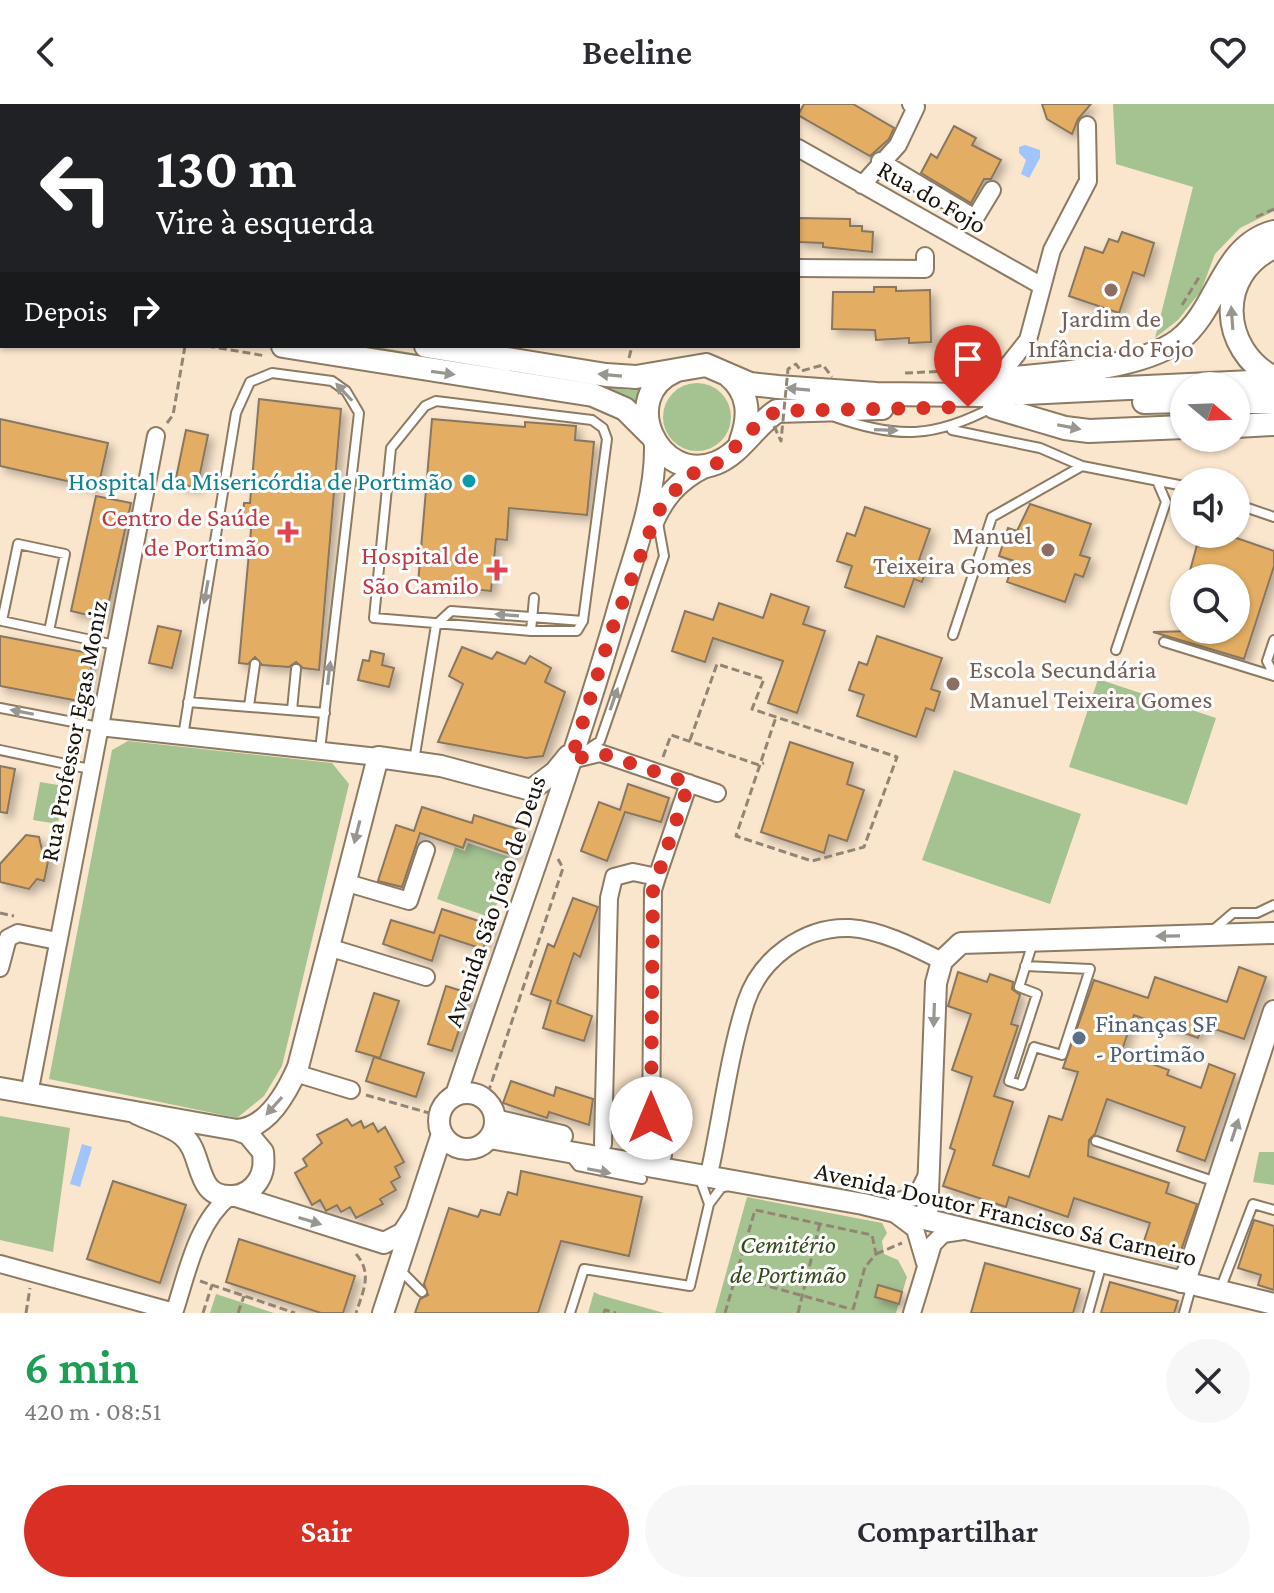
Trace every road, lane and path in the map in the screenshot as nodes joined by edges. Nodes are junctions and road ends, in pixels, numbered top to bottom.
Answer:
1 (911, 104) edge
2 (1087, 125) dead end
3 (800, 149) edge
4 (880, 161) junction
5 (862, 185) junction
6 (992, 190) dead end
7 (1274, 232) edge
8 (1274, 247) edge
9 (925, 256) dead end
10 (800, 268) edge
11 (1042, 286) junction
12 (185, 348) edge
13 (296, 348) edge
14 (438, 348) edge
15 (632, 348) edge
16 (628, 363) dead end
17 (687, 366) junction
18 (715, 368) junction
19 (953, 371) dead end
20 (892, 374) dead end
21 (784, 377) dead end
22 (826, 378) dead end
23 (799, 379) dead end
24 (997, 379) junction
25 (1274, 380) edge
26 (876, 394) junction
27 (1170, 401) edge
28 (1250, 402) edge
29 (1274, 402) edge
30 (994, 407) junction
31 (802, 414) junction
32 (1274, 424) edge
33 (1250, 425) edge
34 (774, 426) junction
35 (1170, 428) edge
36 (943, 429) junction
37 (765, 434) dead end
38 (156, 436) joint
39 (652, 439) junction
40 (739, 446) junction
41 (1082, 466) junction
42 (705, 467) junction
43 (1157, 480) junction
44 (1170, 483) edge
45 (1250, 509) edge
46 (657, 513) junction
47 (1274, 517) edge
48 (534, 598) dead end
49 (531, 617) junction
50 (583, 621) junction
51 (436, 625) junction
52 (49, 631) junction
53 (531, 631) junction
54 (611, 632) junction
55 (953, 635) dead end
56 (1274, 640) edge
57 (1164, 642) dead end
58 (115, 645) junction
59 (1116, 650) dead end
60 (255, 664) dead end
61 (296, 669) dead end
62 (1274, 676) edge
63 (188, 702) junction
64 (249, 706) junction
65 (0, 708) edge
66 (292, 710) junction
67 (325, 713) junction
68 (776, 717) junction
69 (99, 727) junction
70 (183, 736) junction
71 (690, 740) junction
72 (0, 750) edge
73 (320, 750) junction
74 (574, 754) junction
75 (378, 757) junction
76 (414, 763) junction
77 (764, 763) dead end
78 (759, 765) junction
79 (90, 769) junction
80 (658, 772) junction
81 (689, 783) junction
82 (523, 788) junction
83 (717, 793) dead end
84 (548, 821) junction
85 (562, 846) dead end
86 (426, 850) dead end
87 (536, 854) junction
88 (657, 877) junction
89 (344, 882) junction
90 (1274, 905) edge
91 (0, 913) edge
92 (25, 918) dead end
93 (1208, 935) junction
94 (1268, 935) edge
95 (1033, 939) junction
96 (57, 941) junction
97 (328, 947) junction
98 (942, 961) junction
99 (1025, 966) junction
100 (0, 968) edge
101 (426, 977) dead end
102 (1274, 1011) edge
103 (295, 1073) junction
104 (0, 1088) edge
105 (351, 1090) joint
106 (29, 1094) junction
107 (472, 1094) junction
108 (604, 1107) junction
109 (137, 1114) junction
110 (651, 1118) junction
111 (441, 1126) junction
112 (235, 1129) junction
113 (492, 1129) junction
114 (1096, 1141) dead end
115 (603, 1144) junction
116 (460, 1148) junction
117 (564, 1149) junction
118 (663, 1155) junction
119 (930, 1168) junction
120 (704, 1170) junction
121 (200, 1171) junction
122 (642, 1179) dead end
123 (738, 1182) junction
124 (1218, 1182) junction
125 (233, 1196) junction
126 (419, 1204) junction
127 (709, 1204) junction
128 (892, 1205) junction
129 (1274, 1210) edge
130 (927, 1212) junction
131 (820, 1223) junction
132 (204, 1227) junction
133 (981, 1230) junction
134 (384, 1243) junction
135 (352, 1250) dead end
136 (876, 1254) junction
137 (884, 1254) dead end
138 (1103, 1262) junction
139 (0, 1264) edge
140 (925, 1265) junction
141 (32, 1272) junction
142 (397, 1272) junction
143 (186, 1276) junction
144 (735, 1277) junction
145 (1187, 1279) junction
146 (1223, 1282) junction
147 (212, 1285) junction
148 (422, 1292) dead end
149 (802, 1295) junction
150 (244, 1296) junction
151 (1274, 1304) edge
152 (852, 1311) edge
153 (174, 1312) edge
154 (26, 1313) edge
155 (203, 1313) edge
156 (238, 1313) edge
157 (295, 1313) edge
158 (356, 1313) edge
159 (383, 1313) edge
160 (570, 1313) edge
161 (604, 1313) edge
162 (616, 1313) edge
163 (725, 1313) edge
164 (798, 1313) edge
165 (912, 1313) edge
166 (1088, 1313) edge
167 (1184, 1313) edge

1 - 4 street
2 - 11 street
3 - 5 street, Rua do Fojo
4 - 5 street
4 - 6 street
5 - 11 street, Rua do Fojo
7 - 24 main road
25 -> 8 main road
9 - 10 street
11 - 24 street
12 - 38 path
13 -> 39 main road
17 -> 14 main road
15 - 16 path
17 - 18 main road
17 - 39 main road
26 -> 18 main road
18 - 40 main road
19 - 20 path
21 - 23 path
22 - 34 path, bridge
24 - 26 main road
25 - 26 main road
27 - 30 main road
28 - 29 main road
30 - 31 main road
30 -> 35 main road
30 - 36 lane
31 - 34 path
31 -> 36 lane
31 - 40 main road
32 - 33 main road
34 - 37 path
36 - 41 lane
38 - 58 street, Rua Professor Egas Moniz
39 - 42 main road
39 - 54 street
40 - 42 main road
41 - 43 lane
41 - 55 lane
42 - 46 street
43 - 44 lane
43 - 59 lane
45 - 47 lane
46 - 54 street
74 -> 46 lane
48 - 49 lane
49 - 50 lane
49 -> 51 lane
49 - 53 lane
50 - 51 lane
50 - 53 lane
51 - 53 lane
51 - 76 lane
52 - 52 lane
52 - 58 lane
54 - 74 street, Avenida São João de Deus
56 - 62 lane
57 - 62 lane
58 - 69 street, Rua Professor Egas Moniz
60 - 64 lane
61 - 66 lane
63 - 64 lane
67 -> 63 lane
63 - 70 lane
64 - 66 lane
69 -> 65 lane
66 - 67 lane
67 - 73 lane
68 - 71 path
68 - 78 path
68 - 78 path
69 - 70 street
69 - 79 street, Rua Professor Egas Moniz
70 - 73 street
71 - 78 path
71 - 80 path
72 - 79 lane
73 - 75 street
74 - 80 street
74 - 82 street
74 - 84 street, Avenida São João de Deus
75 - 76 street
75 -> 89 street
76 - 82 street
77 - 78 path
79 - 96 street, Rua Professor Egas Moniz
80 - 81 street
81 - 83 street
81 - 88 street
82 - 84 street
82 - 87 street
84 - 87 street, Avenida São João de Deus
85 - 107 path
86 - 89 street
87 - 107 street, Avenida São João de Deus
88 - 108 street
88 - 110 street
89 - 97 street
90 - 93 lane
91 - 92 path
93 - 94 street
93 -> 95 street
95 - 98 street
95 - 99 lane
96 - 100 street
96 - 106 street, Rua Professor Egas Moniz
97 - 101 street
97 - 103 street
98 -> 119 street
98 - 120 street
99 - 99 lane
124 -> 102 street
103 - 105 street
103 -> 112 street
104 - 106 street
105 - 111 path
106 - 109 street
107 - 111 street
107 - 113 street
108 - 110 street
108 - 115 street
109 - 112 street
109 - 121 street
110 - 118 street
111 - 116 street
111 - 126 street
112 - 121 street
112 - 125 street
113 - 115 street, Avenida Doutor Francisco Sá Carneiro
113 - 116 street
113 - 117 street, Avenida Doutor Francisco Sá Carneiro
114 - 124 lane
115 - 118 street, Avenida Doutor Francisco Sá Carneiro
116 - 126 street
117 - 120 street, Avenida Doutor Francisco Sá Carneiro
117 -> 122 lane
118 - 120 street, Avenida Doutor Francisco Sá Carneiro
119 - 128 street
119 - 130 street
120 - 123 street, Avenida Doutor Francisco Sá Carneiro
120 - 127 lane
120 - 128 street, Avenida Doutor Francisco Sá Carneiro
121 - 125 street
121 - 132 street
123 - 127 lane
123 - 128 street, Avenida Doutor Francisco Sá Carneiro
124 - 145 street
125 - 132 street
125 -> 134 street
126 - 134 street
126 - 142 street
127 - 160 lane
128 - 130 street, Avenida Doutor Francisco Sá Carneiro
128 - 140 street
129 - 146 lane
130 - 133 street, Avenida Doutor Francisco Sá Carneiro
130 - 140 street
130 - 145 street, Avenida Doutor Francisco Sá Carneiro
131 - 136 path
131 - 144 path
131 - 149 path
132 - 143 street
133 - 138 street, Avenida Doutor Francisco Sá Carneiro
133 - 140 street
134 - 142 street
135 - 158 path
136 - 137 path
136 - 152 path
138 - 145 street, Avenida Doutor Francisco Sá Carneiro
138 - 166 lane
139 - 141 street
140 - 165 street
141 - 153 street
141 - 154 path
142 - 148 lane
142 - 159 street
143 - 147 path
143 - 153 street
144 - 149 path
144 - 163 path
145 - 146 street, Avenida Doutor Francisco Sá Carneiro
145 - 151 street, Avenida Doutor Francisco Sá Carneiro
145 - 167 lane
146 - 151 street, Avenida Doutor Francisco Sá Carneiro
147 - 150 path
147 - 155 path
149 - 152 path
149 - 164 path
150 - 156 path
150 - 157 path
161 - 162 path

